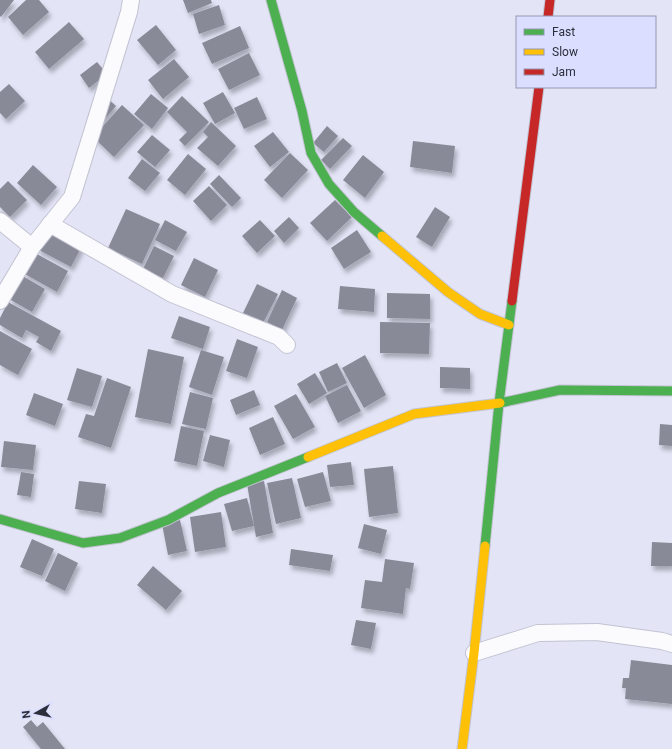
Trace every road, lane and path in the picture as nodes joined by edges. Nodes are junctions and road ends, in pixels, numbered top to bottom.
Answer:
1 (131, 0) edge
2 (271, 0) edge
3 (550, 0) edge
4 (548, 16) edge
5 (539, 88) edge
6 (0, 221) edge
7 (50, 224) junction
8 (32, 247) junction
9 (0, 301) edge
10 (509, 325) junction
11 (287, 345) dead end
12 (672, 391) edge
13 (499, 403) junction
14 (0, 519) edge
15 (672, 644) edge
16 (474, 653) junction
17 (462, 749) edge

1 - 7 street
2 - 10 street
3 - 4 street
5 - 10 street
6 - 8 street
7 - 8 street
7 - 11 street
8 - 9 street
10 - 13 street
12 - 13 street
13 - 14 street
13 - 16 street
15 - 16 street
16 - 17 street

